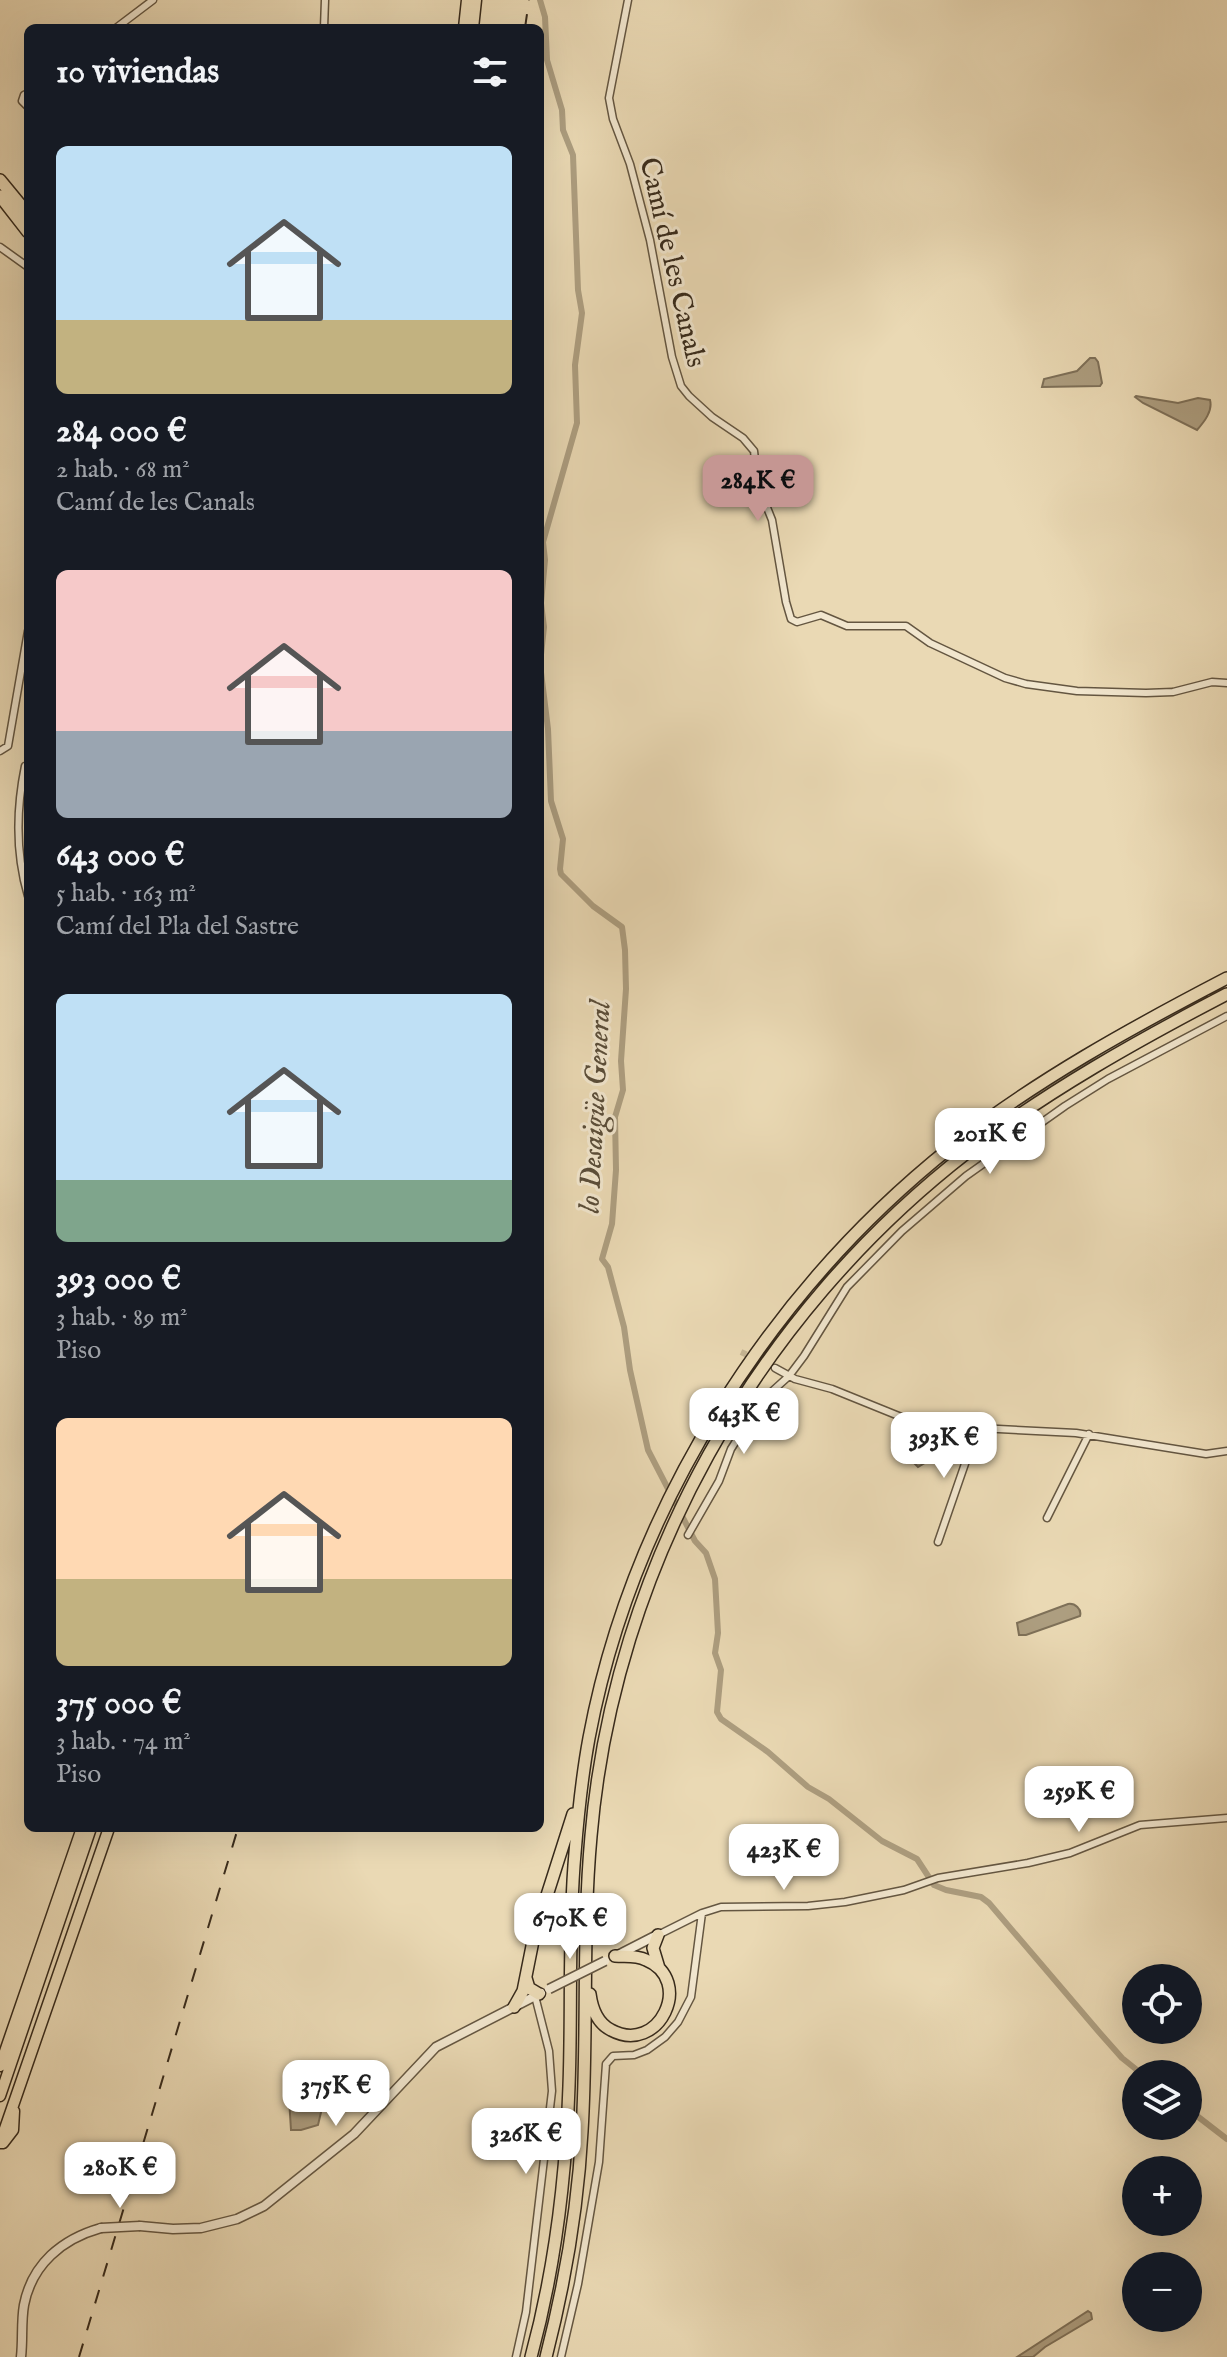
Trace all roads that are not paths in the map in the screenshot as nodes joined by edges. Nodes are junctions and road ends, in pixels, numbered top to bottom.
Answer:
1 (153, 0) edge
2 (325, 0) edge
3 (467, 0) edge
4 (476, 0) edge
5 (628, 0) edge
6 (121, 24) edge
7 (324, 24) edge
8 (464, 24) edge
9 (473, 24) edge
10 (0, 180) edge
11 (0, 196) edge
12 (24, 209) edge
13 (24, 227) edge
14 (0, 247) edge
15 (24, 264) edge
16 (24, 654) edge
17 (1227, 683) edge
18 (0, 751) edge
19 (24, 772) edge
20 (24, 879) edge
21 (1227, 978) edge
22 (1227, 994) edge
23 (1227, 1016) edge
24 (775, 1368) tunnel mouth
25 (789, 1376) junction
26 (977, 1429) junction
27 (1089, 1434) junction
28 (1227, 1451) edge
29 (1047, 1518) dead end
30 (690, 1532) dead end
31 (938, 1542) dead end
32 (584, 1771) junction
33 (594, 1801) junction
34 (1227, 1818) edge
35 (81, 1832) edge
36 (90, 1832) edge
37 (108, 1832) edge
38 (702, 1913) junction
39 (658, 1935) junction
40 (610, 1959) junction
41 (659, 1968) junction
42 (526, 1978) junction
43 (541, 1993) junction
44 (514, 2007) junction
45 (0, 2066) edge
46 (0, 2096) edge
47 (0, 2146) edge
48 (21, 2357) edge
49 (516, 2357) edge
50 (531, 2357) edge
51 (546, 2357) edge
52 (561, 2357) edge

1 - 6 street
2 - 7 street
3 - 8 highway
4 - 9 highway
5 - 17 street, Camí de les Canals
10 - 12 highway
11 - 13 highway
14 - 15 street
16 - 18 street
19 - 20 street
21 - 32 highway
22 - 33 highway
23 - 25 street
24 - 25 street
25 - 26 street
25 - 30 street
26 - 27 street
26 - 31 street
27 - 28 street
27 - 29 street
32 - 42 highway
32 - 50 highway
33 - 41 highway
33 - 51 highway
34 - 38 street
35 - 45 highway
36 - 46 highway
37 - 47 highway
38 - 39 street
38 - 52 street
39 - 40 street
39 - 41 highway
40 - 41 highway
40 - 43 street, bridge
42 - 43 highway
42 - 44 highway
43 - 44 street
43 - 49 street
44 - 48 street, bridge

